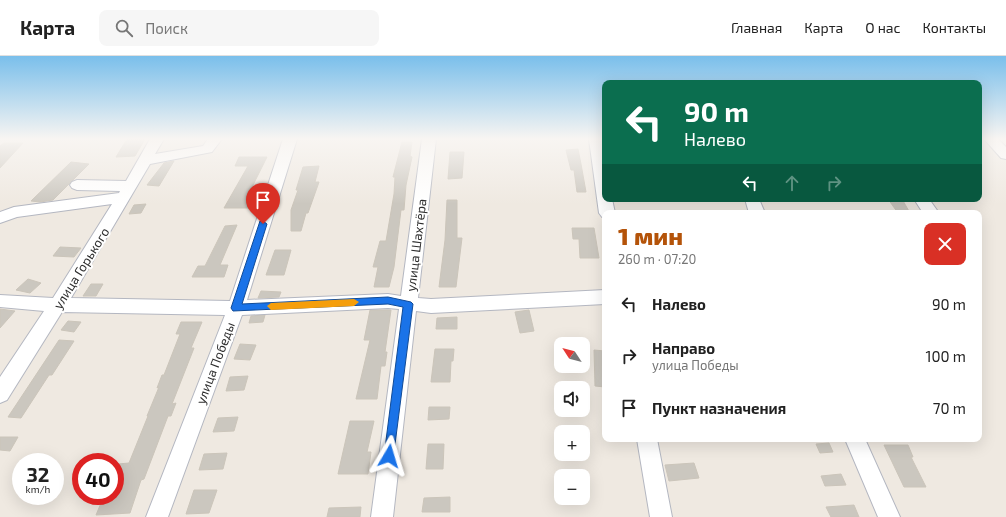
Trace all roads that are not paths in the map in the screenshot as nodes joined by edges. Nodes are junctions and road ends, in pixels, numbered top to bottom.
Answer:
1 (145, 160) edge
2 (283, 161) edge
3 (426, 161) edge
4 (599, 161) edge
5 (602, 178) edge
6 (77, 185) dead end
7 (127, 192) junction
8 (0, 218) edge
9 (602, 297) edge
10 (2, 301) dead end
11 (408, 304) junction
12 (58, 305) junction
13 (236, 308) junction
14 (0, 394) edge
15 (648, 442) edge
16 (856, 442) edge
17 (157, 517) edge
18 (382, 517) edge
19 (661, 517) edge
20 (889, 517) edge

1 - 7 street, улица Горького
2 - 13 street, улица Победы
3 - 11 street, улица Шахтёра
4 - 5 street
6 - 7 street
7 - 8 street
7 - 12 street, улица Горького
9 - 11 street
10 - 12 street
11 - 13 street
11 - 18 street, улица Шахтёра
12 - 13 street
12 - 14 street, улица Горького
13 - 17 street, улица Победы
15 - 19 street
16 - 20 street

